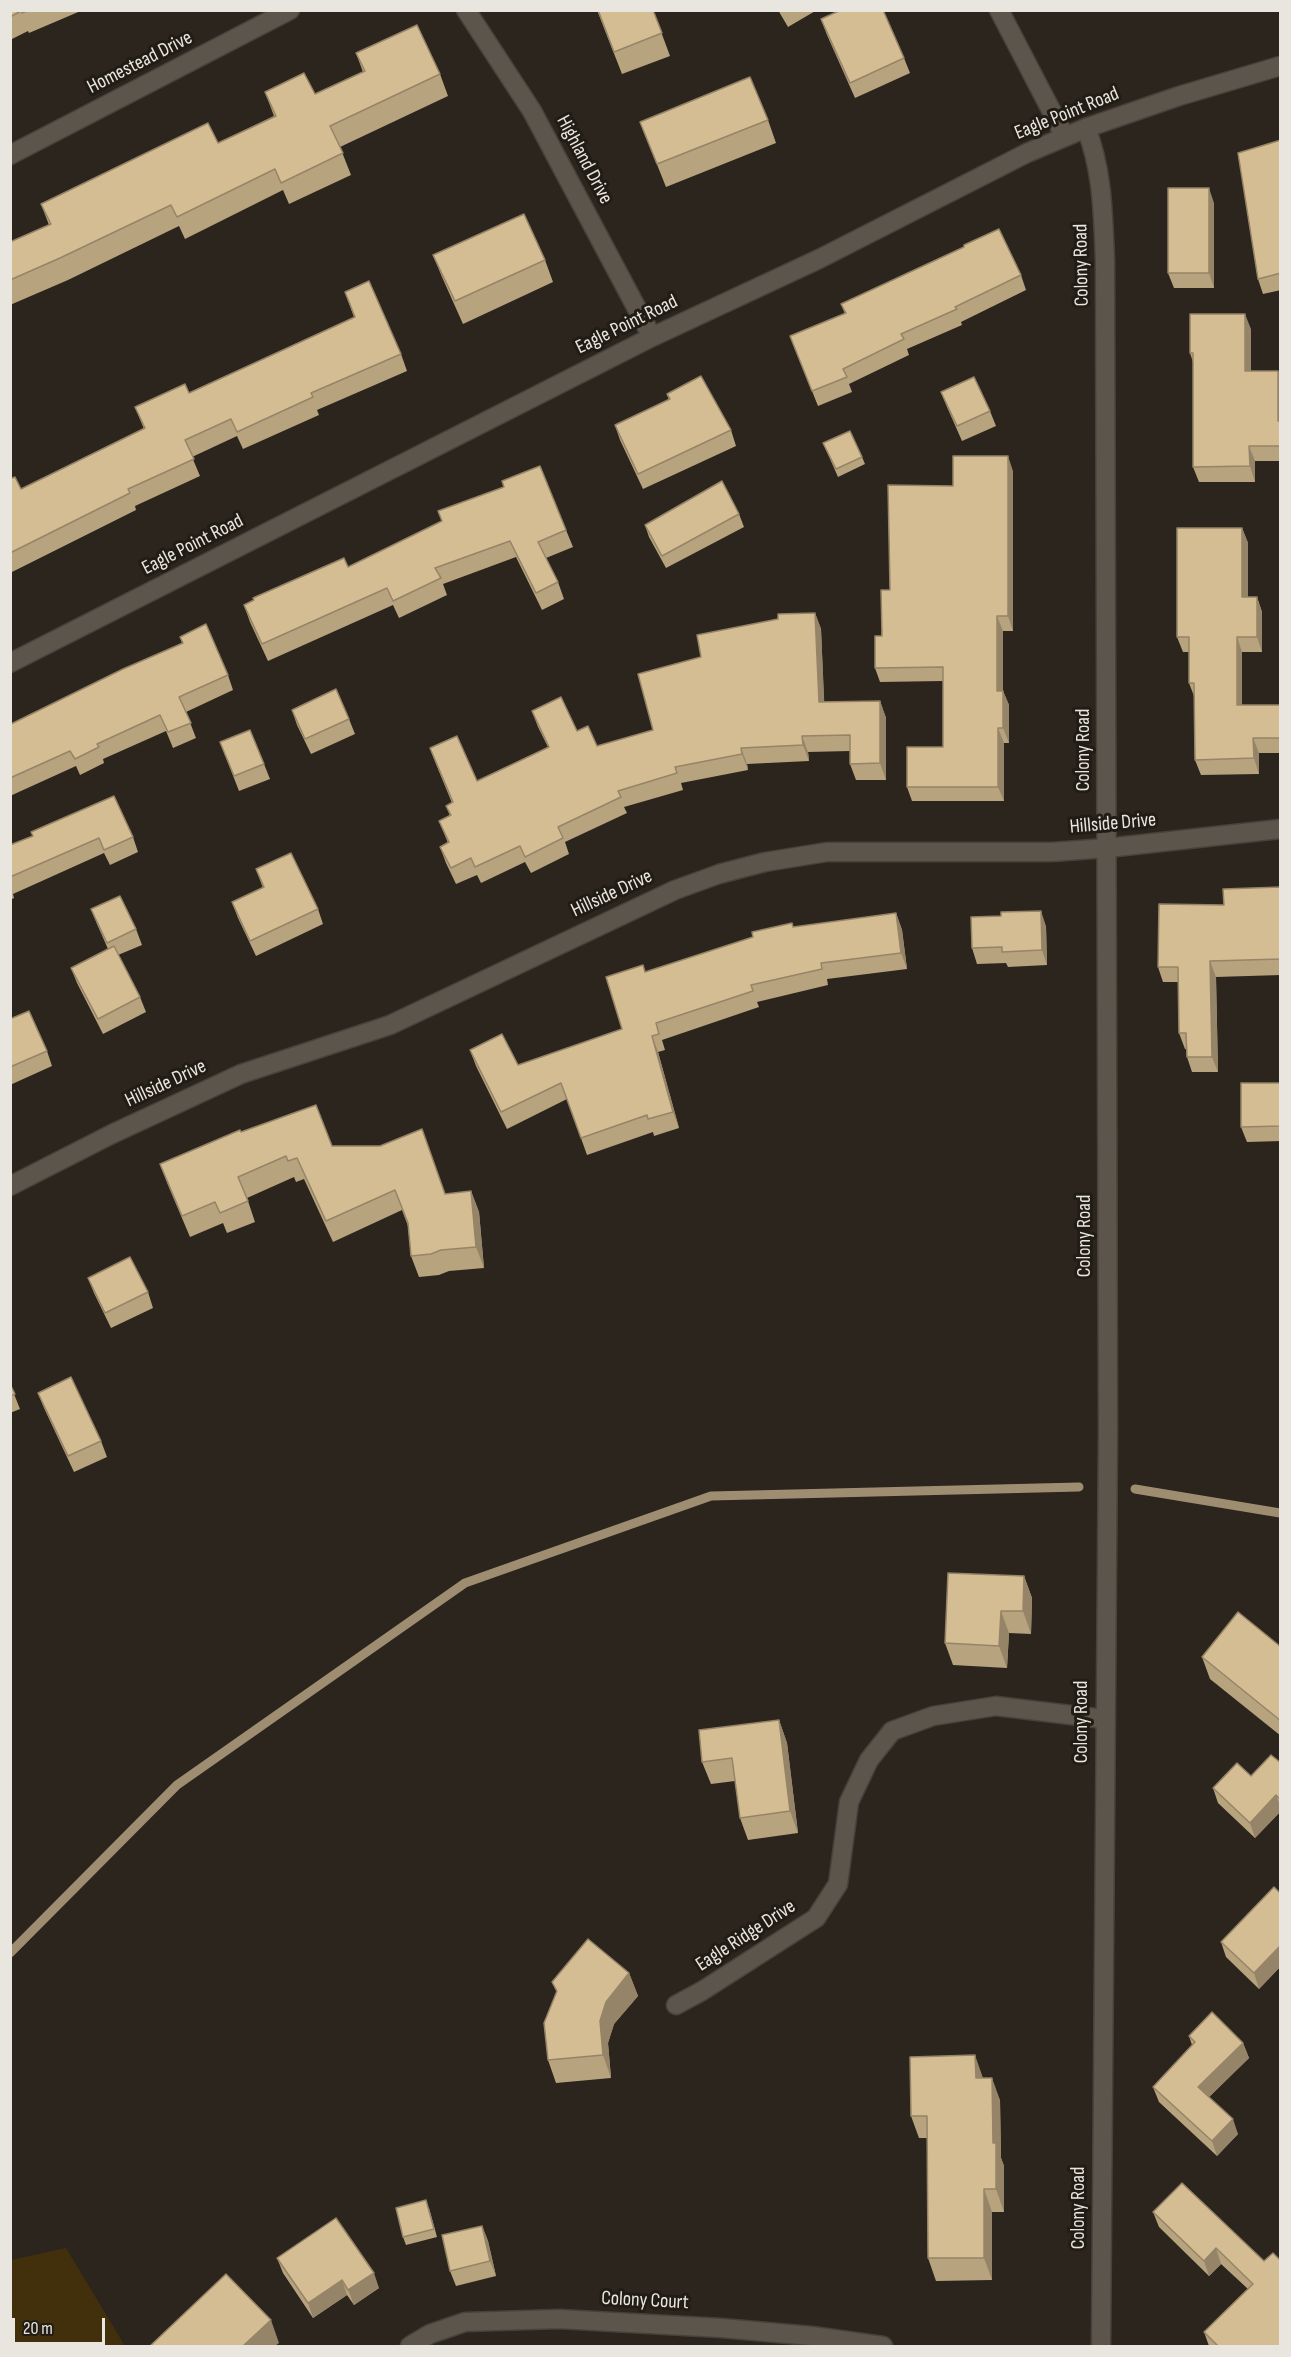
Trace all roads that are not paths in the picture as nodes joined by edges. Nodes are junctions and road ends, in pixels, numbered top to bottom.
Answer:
1 (290, 10) edge
2 (466, 10) edge
3 (999, 10) edge
4 (1281, 66) edge
5 (1086, 128) junction
6 (1065, 137) junction
7 (10, 155) edge
8 (652, 336) junction
9 (10, 663) edge
10 (1281, 829) edge
11 (1107, 848) junction
12 (10, 1186) edge
13 (1104, 1719) junction
14 (676, 2005) dead end
15 (410, 2346) edge
16 (883, 2346) edge
17 (1101, 2346) edge

1 - 7 street, Homestead Drive
2 - 8 street, Highland Drive
3 - 6 street
4 - 5 street, Eagle Point Road
5 - 6 street, Eagle Point Road
5 - 11 street, Colony Road
6 - 8 street, Eagle Point Road
8 - 9 street, Eagle Point Road
10 - 11 street, Hillside Drive
11 - 12 street, Hillside Drive
11 - 13 street, Colony Road
13 - 14 street, Eagle Ridge Drive
13 - 17 street, Colony Road
15 - 16 street, Colony Court

